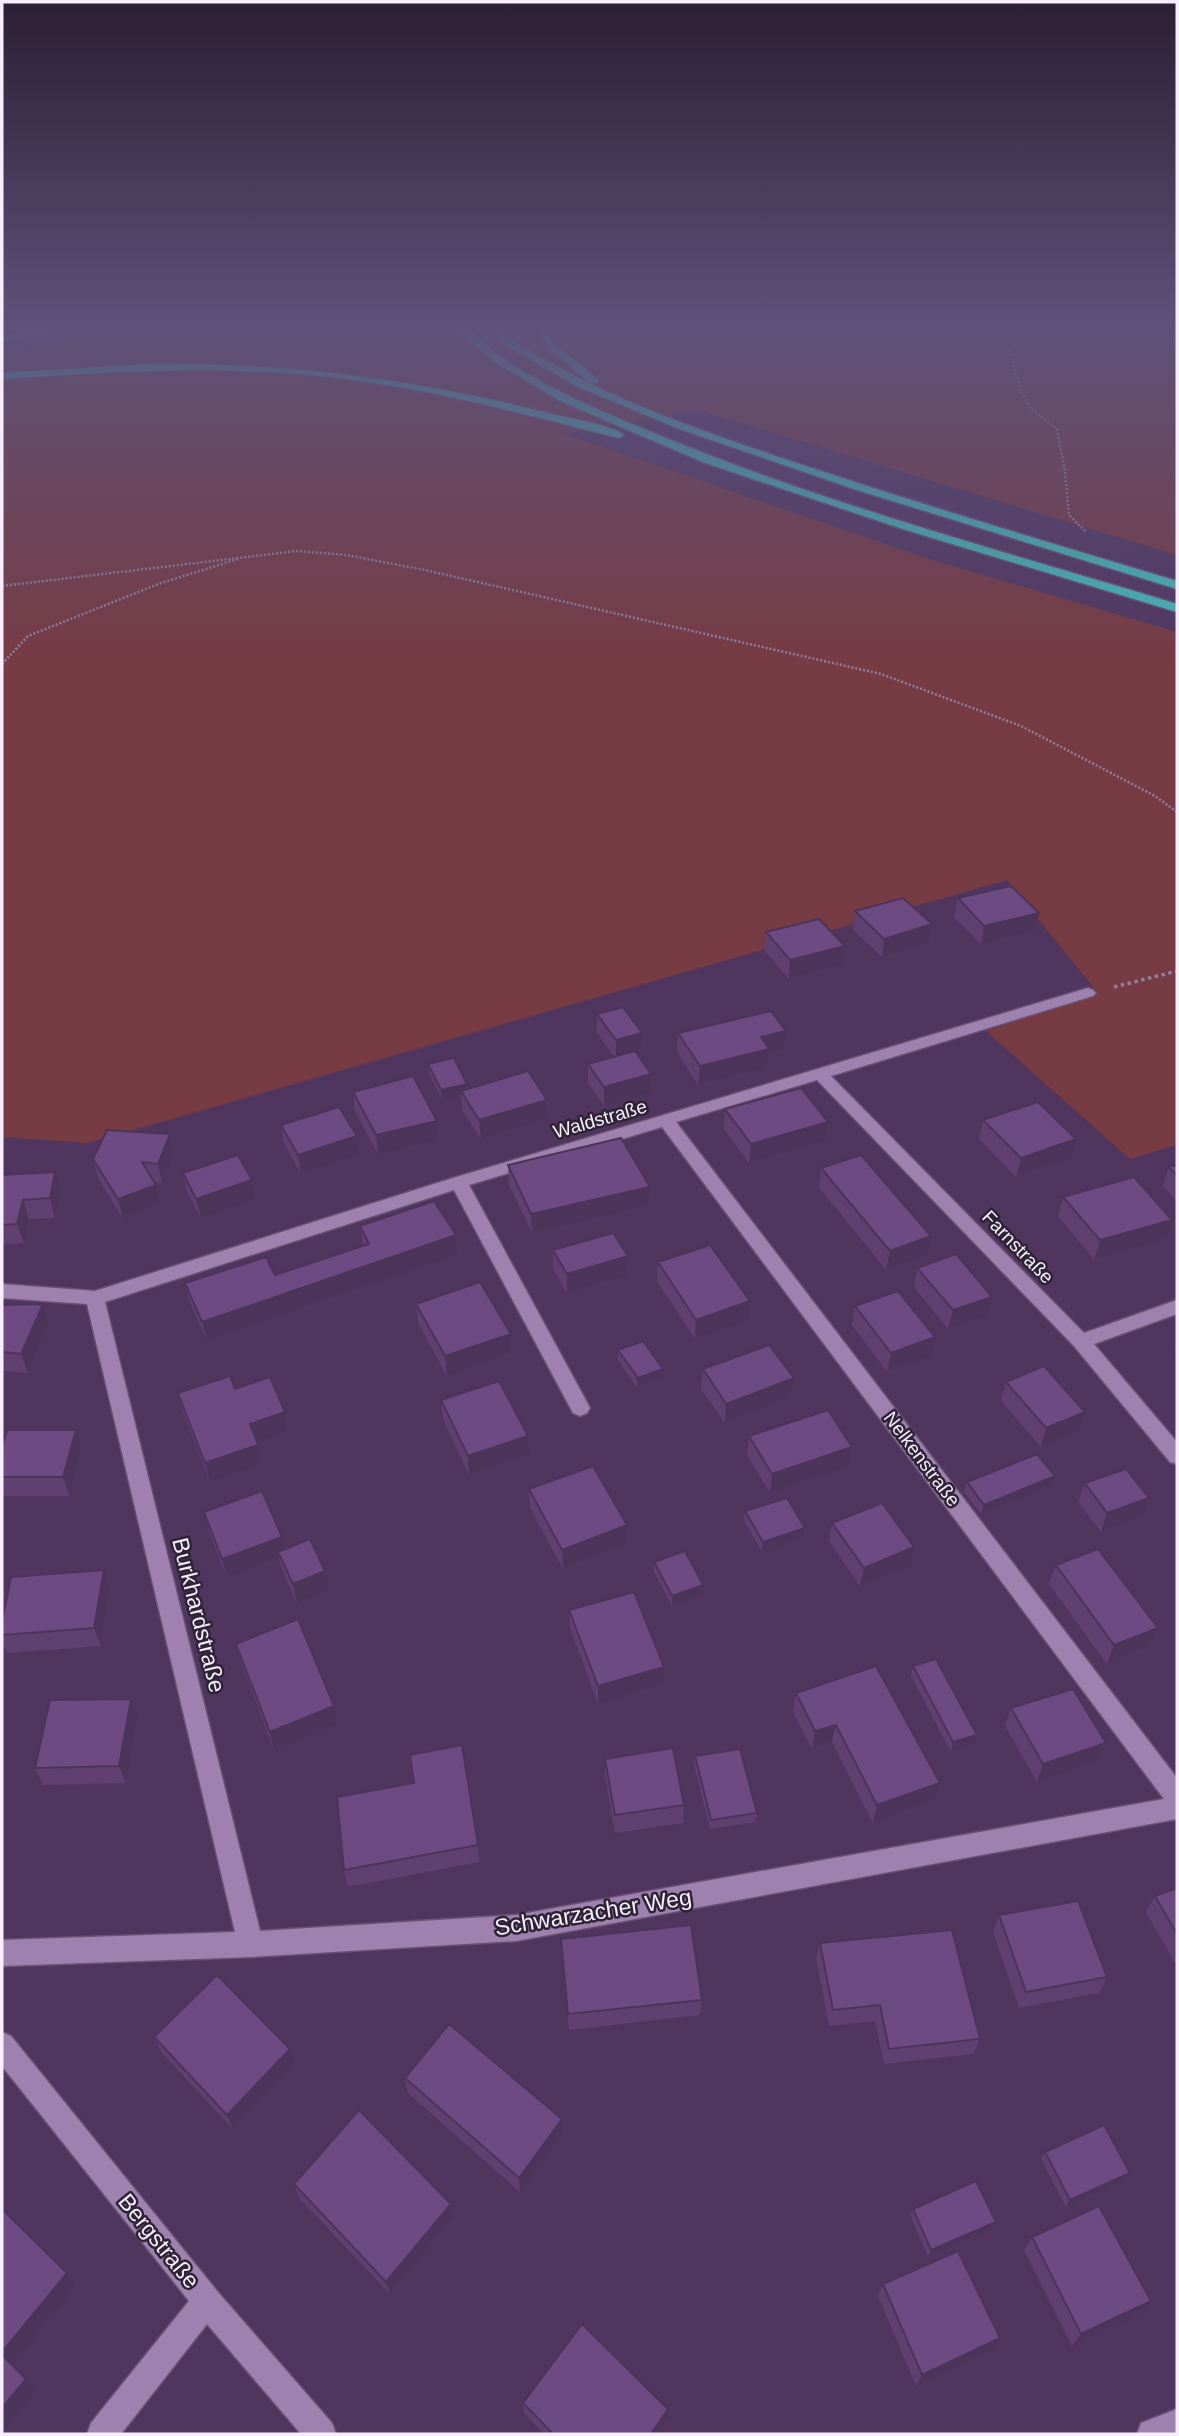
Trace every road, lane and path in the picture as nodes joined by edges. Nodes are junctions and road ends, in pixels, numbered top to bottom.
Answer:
1 (634, 440) edge
2 (659, 440) edge
3 (720, 440) edge
4 (1059, 440) edge
5 (709, 461) junction
6 (1088, 533) dead end
7 (252, 555) junction
8 (1177, 585) edge
9 (2, 586) edge
10 (1177, 608) edge
11 (2, 664) edge
12 (1177, 812) edge
13 (1177, 971) edge
14 (1088, 993) joint
15 (821, 1075) junction
16 (667, 1122) junction
17 (459, 1182) junction
18 (2, 1291) edge
19 (95, 1298) junction
20 (1177, 1307) edge
21 (1080, 1341) junction
22 (580, 1408) dead end
23 (1177, 1455) edge
24 (1177, 1797) edge
25 (1177, 1808) edge
26 (251, 1944) junction
27 (2, 1953) edge
28 (2, 2045) edge
29 (207, 2301) junction
30 (1177, 2424) edge
31 (102, 2434) edge
32 (321, 2434) edge
33 (1152, 2434) edge

1 - 5 highway
2 - 5 highway
3 - 8 highway
4 - 6 path
5 - 10 highway
7 - 9 path
7 - 11 path
7 - 12 path
13 - 14 path
14 - 15 street, Waldstraße
15 - 16 street, Waldstraße
15 - 21 street, Farnstraße
16 - 17 street, Waldstraße
16 - 24 street, Nelkenstraße
17 - 19 street, Waldstraße
17 - 22 street
18 - 19 street, Waldstraße
19 - 26 street, Burkhardstraße
20 - 21 street
21 - 23 street, Farnstraße
25 - 26 street, Schwarzacher Weg
26 - 27 street, Schwarzacher Weg
28 - 29 street, Bergstraße
29 - 31 street
29 - 32 street, Bergstraße
30 - 33 street

